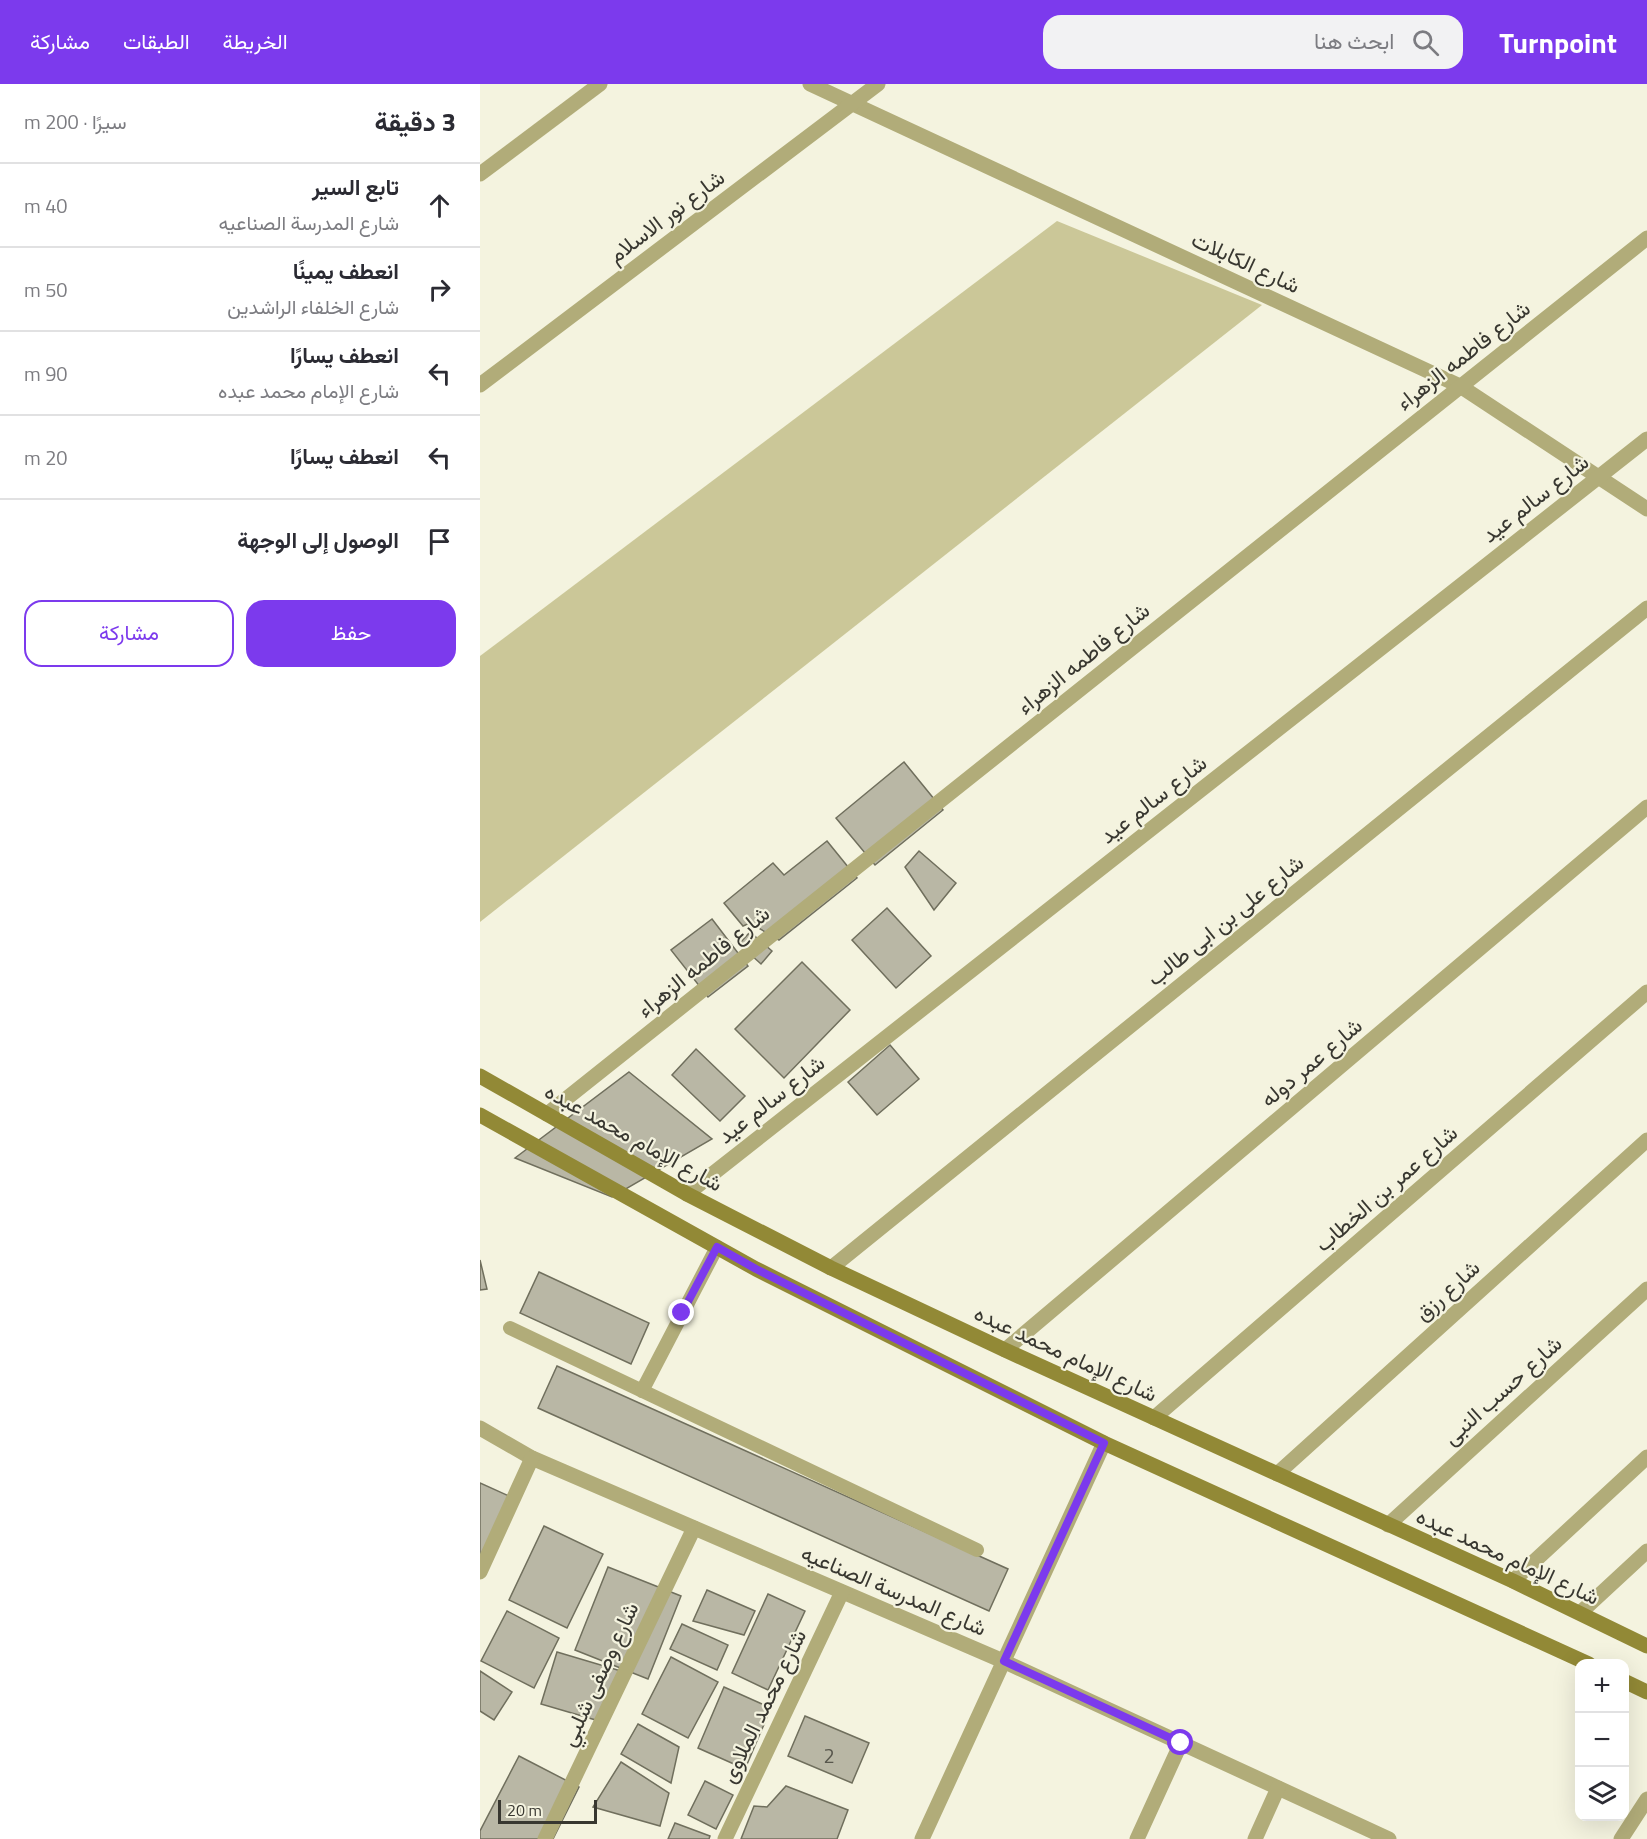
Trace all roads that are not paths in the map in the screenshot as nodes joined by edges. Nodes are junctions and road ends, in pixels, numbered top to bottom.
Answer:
1 (600, 84) edge
2 (810, 84) edge
3 (878, 84) edge
4 (852, 104) junction
5 (480, 174) edge
6 (1647, 238) edge
7 (480, 385) edge
8 (1460, 386) junction
9 (1647, 439) edge
10 (1598, 477) junction
11 (1647, 509) edge
12 (1647, 608) edge
13 (1647, 807) edge
14 (1647, 992) edge
15 (480, 1076) edge
16 (547, 1114) junction
17 (480, 1115) edge
18 (1647, 1140) edge
19 (687, 1194) junction
20 (717, 1247) junction
21 (831, 1268) junction
22 (1647, 1289) edge
23 (510, 1328) dead end
24 (1005, 1350) junction
25 (642, 1391) junction
26 (1154, 1418) junction
27 (480, 1428) edge
28 (1104, 1443) junction
29 (1647, 1457) edge
30 (532, 1458) junction
31 (1277, 1474) junction
32 (1388, 1525) junction
33 (694, 1528) junction
34 (977, 1550) dead end
35 (1647, 1551) edge
36 (480, 1572) edge
37 (1513, 1581) junction
38 (842, 1592) junction
39 (1580, 1613) junction
40 (1647, 1646) edge
41 (1578, 1659) edge
42 (1004, 1661) junction
43 (1629, 1683) edge
44 (1647, 1692) edge
45 (1181, 1743) junction
46 (1278, 1788) junction
47 (1647, 1799) edge
48 (545, 1839) edge
49 (725, 1839) edge
50 (922, 1839) edge
51 (1137, 1839) edge
52 (1255, 1839) edge
53 (1389, 1839) edge
54 (1621, 1839) edge

1 - 5 street
2 - 4 street, شارع الكابلات
3 - 4 street, شارع نور الاسلام
4 - 7 street, شارع نور الاسلام
4 - 8 street, شارع الكابلات
6 - 8 street, شارع فاطمه الزهراء
8 - 10 street, شارع الكابلات
8 - 16 street, شارع فاطمه الزهراء
9 - 10 street, شارع سالم عيد
10 - 11 street, شارع الكابلات
10 - 19 street, شارع سالم عيد
12 - 21 street, شارع على بن ابى طالب
13 - 24 street, شارع عمر دوله
14 - 26 street, شارع عمر بن الخطاب
15 - 16 main road, شارع الإمام محمد عبده
16 - 19 main road, شارع الإمام محمد عبده
17 - 20 main road
18 - 31 street, شارع رزق
19 - 21 main road, شارع الإمام محمد عبده
20 - 25 lane
20 - 28 main road
21 - 24 main road, شارع الإمام محمد عبده
22 - 32 street, شارع حسب النبى
23 - 25 lane
24 - 26 main road, شارع الإمام محمد عبده
25 - 34 lane
26 - 31 main road, شارع الإمام محمد عبده
27 - 30 street, شارع المدرسة الصناعيه
28 - 41 main road
28 - 42 street
29 - 37 street
30 - 33 street, شارع المدرسة الصناعيه
30 - 36 street
31 - 32 main road, شارع الإمام محمد عبده
32 - 37 main road, شارع الإمام محمد عبده
33 - 38 street, شارع المدرسة الصناعيه
33 - 48 street, شارع وصفى شلبي
35 - 39 street
37 - 39 main road, شارع الإمام محمد عبده
38 - 42 street, شارع المدرسة الصناعيه
38 - 49 street, شارع محمد الملاوى
39 - 40 main road, شارع الإمام محمد عبده
42 - 45 street, شارع المدرسة الصناعيه
42 - 50 street
43 - 44 main road
45 - 46 street, شارع المدرسة الصناعيه
45 - 51 street
46 - 52 street
46 - 53 street, شارع المدرسة الصناعيه
47 - 54 street

